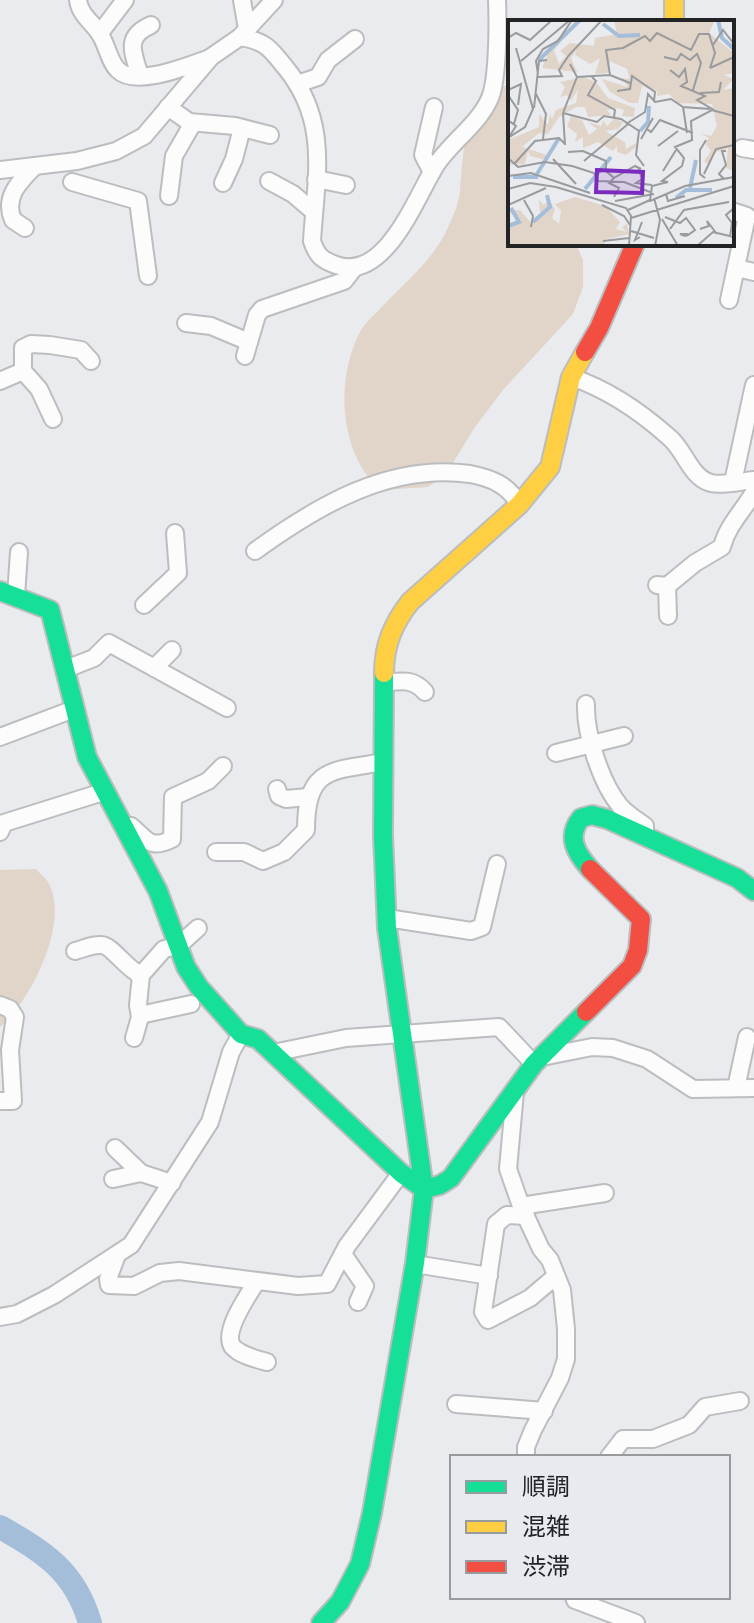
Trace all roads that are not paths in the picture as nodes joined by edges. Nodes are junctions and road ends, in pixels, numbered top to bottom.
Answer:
1 (78, 0) edge
2 (125, 0) edge
3 (242, 0) edge
4 (274, 0) edge
5 (497, 0) edge
6 (151, 25) dead end
7 (240, 32) junction
8 (100, 33) junction
9 (355, 39) dead end
10 (211, 57) junction
11 (140, 76) junction
12 (297, 84) junction
13 (168, 107) junction
14 (434, 107) dead end
15 (193, 123) junction
16 (242, 128) junction
17 (270, 135) dead end
18 (62, 162) junction
19 (35, 166) junction
20 (0, 170) edge
21 (432, 172) junction
22 (316, 179) junction
23 (269, 181) dead end
24 (223, 183) dead end
25 (346, 185) dead end
26 (169, 196) dead end
27 (314, 212) junction
28 (744, 212) edge
29 (25, 228) dead end
30 (634, 246) edge
31 (316, 254) junction
32 (355, 267) junction
33 (736, 268) junction
34 (754, 272) edge
35 (148, 276) dead end
36 (322, 288) junction
37 (729, 300) dead end
38 (186, 323) dead end
39 (89, 354) dead end
40 (23, 371) junction
41 (571, 377) junction
42 (0, 381) edge
43 (754, 385) edge
44 (53, 419) dead end
45 (754, 480) edge
46 (733, 482) junction
47 (754, 492) edge
48 (519, 505) junction
49 (175, 533) dead end
50 (255, 551) dead end
51 (19, 552) dead end
52 (8, 594) edge
53 (144, 605) dead end
54 (668, 616) dead end
55 (172, 650) dead end
56 (154, 668) junction
57 (66, 669) junction
58 (384, 683) junction
59 (425, 692) dead end
60 (586, 704) dead end
61 (227, 708) dead end
62 (74, 709) junction
63 (624, 736) dead end
64 (0, 737) edge
65 (593, 745) junction
66 (556, 753) dead end
67 (384, 762) junction
68 (223, 766) dead end
69 (277, 789) dead end
70 (106, 791) junction
71 (308, 797) junction
72 (125, 827) junction
73 (0, 832) edge
74 (645, 835) junction
75 (216, 852) dead end
76 (497, 864) dead end
77 (754, 891) edge
78 (387, 918) junction
79 (198, 928) dead end
80 (178, 946) junction
81 (75, 951) dead end
82 (141, 975) junction
83 (191, 1004) dead end
84 (0, 1005) edge
85 (140, 1015) junction
86 (241, 1034) junction
87 (403, 1034) junction
88 (747, 1037) dead end
89 (134, 1038) dead end
90 (273, 1053) junction
91 (537, 1061) junction
92 (515, 1088) junction
93 (736, 1088) junction
94 (754, 1088) edge
95 (0, 1101) edge
96 (115, 1148) dead end
97 (141, 1173) junction
98 (401, 1173) junction
99 (113, 1179) dead end
100 (172, 1183) junction
101 (424, 1189) junction
102 (605, 1193) dead end
103 (523, 1211) junction
104 (343, 1254) junction
105 (117, 1255) junction
106 (415, 1264) junction
107 (489, 1276) junction
108 (556, 1276) junction
109 (257, 1281) junction
110 (358, 1302) dead end
111 (0, 1317) edge
112 (267, 1362) dead end
113 (740, 1401) dead end
114 (456, 1404) dead end
115 (544, 1411) junction
116 (526, 1455) edge
117 (611, 1455) edge
118 (577, 1599) edge
119 (321, 1623) edge
120 (636, 1623) edge

1 - 8 street
2 - 8 street
3 - 7 street
4 - 7 street
5 - 21 street
6 - 11 street
7 - 10 street
7 - 12 street
8 - 11 street
9 - 12 street
10 - 11 street
10 - 13 street
12 - 22 street
13 - 15 street
13 - 18 street
14 - 21 street
15 - 16 street
15 - 26 street
16 - 17 street
16 - 24 street
18 - 19 street
18 - 35 street
19 - 20 street
19 - 29 street
21 - 32 street
22 - 25 street
22 - 27 street
23 - 27 street
27 - 31 street
28 - 33 street
30 - 41 street
31 - 32 street
31 - 36 street
32 - 36 street
33 - 34 street
33 - 37 street
36 - 38 street
39 - 40 street
40 - 42 street
40 - 44 street
41 - 46 street
41 - 48 street
43 - 46 street
45 - 46 street
47 - 54 street
48 - 50 street
48 - 58 street
49 - 53 street
51 - 52 street
52 - 57 street
55 - 56 street
56 - 57 street
56 - 61 street
57 - 62 street
58 - 59 street
58 - 67 street
60 - 65 street
62 - 64 street
62 - 70 street
63 - 65 street
65 - 66 street
65 - 74 street
67 - 71 street
67 - 78 street
68 - 72 street
69 - 71 street
70 - 72 street
70 - 73 street
71 - 75 street
72 - 80 street
74 - 77 street
74 - 91 street
76 - 78 street
78 - 87 street
79 - 80 street
80 - 82 street
80 - 86 street
81 - 82 street
82 - 85 street
83 - 85 street
84 - 95 street
85 - 89 street
86 - 90 street
86 - 100 street
87 - 90 street
87 - 91 street
87 - 101 street
88 - 93 street
90 - 98 street
91 - 92 street
91 - 93 street
92 - 101 street
92 - 103 street
93 - 94 street
96 - 97 street
97 - 99 street
97 - 100 street
98 - 101 street
98 - 104 street
100 - 105 street
101 - 106 street
102 - 103 street
103 - 107 street
103 - 108 street
104 - 109 street
104 - 110 street
105 - 109 street
105 - 111 street
106 - 107 street
106 - 119 street
107 - 108 street
108 - 115 street
109 - 112 street
113 - 117 street
114 - 115 street
115 - 116 street
118 - 120 street

